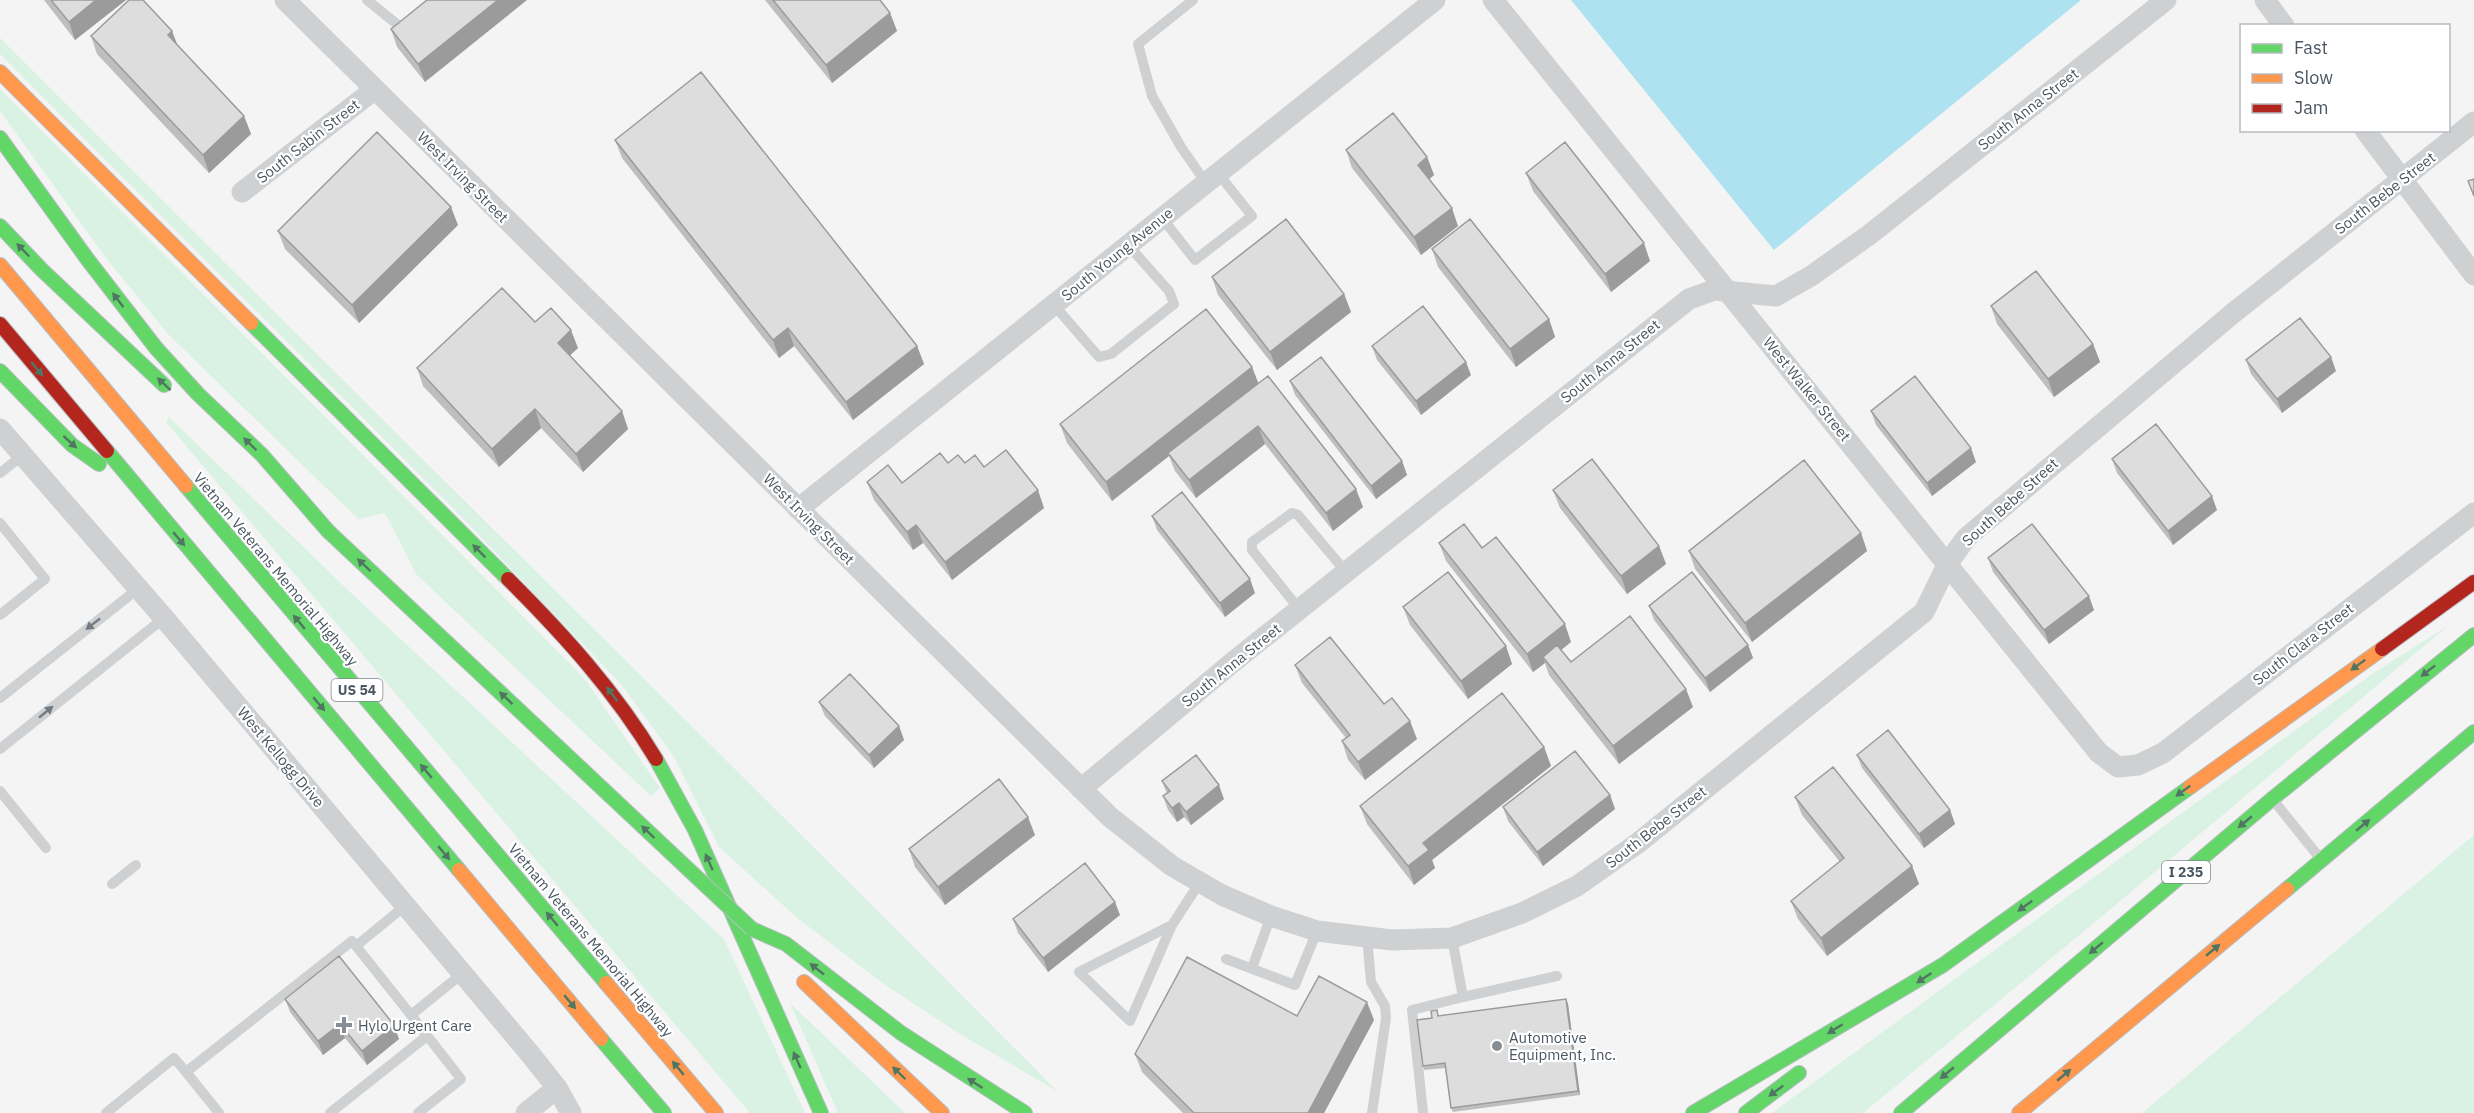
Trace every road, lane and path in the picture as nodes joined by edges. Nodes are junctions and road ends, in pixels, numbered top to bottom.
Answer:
1 (367, 0) edge
2 (1192, 0) edge
3 (1435, 0) edge
4 (1493, 0) edge
5 (2166, 0) edge
6 (2265, 0) edge
7 (291, 2) edge
8 (2283, 24) edge
9 (403, 29) edge
10 (0, 72) edge
11 (374, 90) junction
12 (2474, 122) edge
13 (2366, 132) edge
14 (0, 138) edge
15 (1212, 178) junction
16 (2402, 180) junction
17 (242, 192) dead end
18 (1162, 218) junction
19 (0, 226) edge
20 (1128, 245) junction
21 (0, 265) edge
22 (2474, 275) edge
23 (1729, 292) junction
24 (1054, 304) junction
25 (0, 324) edge
26 (0, 370) edge
27 (173, 393) dead end
28 (0, 429) edge
29 (23, 455) junction
30 (258, 472) dead end
31 (0, 473) edge
32 (287, 491) junction
33 (142, 494) junction
34 (798, 509) junction
35 (2474, 513) edge
36 (0, 523) edge
37 (1948, 563) junction
38 (1346, 572) junction
39 (2474, 582) edge
40 (139, 588) junction
41 (1299, 609) junction
42 (0, 615) edge
43 (164, 618) junction
44 (2474, 635) edge
45 (0, 698) edge
46 (2474, 732) edge
47 (0, 749) edge
48 (2127, 766) joint
49 (1081, 789) junction
50 (0, 791) edge
51 (2272, 799) junction
52 (46, 848) dead end
53 (2321, 859) junction
54 (136, 865) dead end
55 (1200, 882) junction
56 (112, 884) dead end
57 (406, 905) junction
58 (1271, 916) junction
59 (1172, 925) junction
60 (752, 929) junction
61 (1317, 931) junction
62 (1367, 937) junction
63 (1452, 938) junction
64 (1392, 939) joint
65 (356, 946) junction
66 (775, 954) dead end
67 (1226, 959) dead end
68 (1252, 969) junction
69 (792, 970) dead end
70 (463, 973) junction
71 (1557, 976) dead end
72 (1905, 991) junction
73 (1463, 997) junction
74 (411, 1015) junction
75 (427, 1036) junction
76 (1847, 1038) dead end
77 (1810, 1065) dead end
78 (625, 1066) junction
79 (186, 1072) junction
80 (557, 1088) junction
81 (1423, 1112) edge
82 (106, 1113) edge
83 (219, 1113) edge
84 (330, 1113) edge
85 (418, 1113) edge
86 (526, 1113) edge
87 (571, 1113) edge
88 (650, 1113) edge
89 (664, 1113) edge
90 (716, 1113) edge
91 (821, 1113) edge
92 (942, 1113) edge
93 (1025, 1113) edge
94 (1372, 1113) edge
95 (1694, 1113) edge
96 (1746, 1113) edge
97 (1900, 1113) edge
98 (2019, 1113) edge

1 - 9 lane
2 - 15 lane
3 - 15 street, South Young Avenue
4 - 23 street, West Walker Street
5 - 23 street, South Anna Street
6 - 8 street
7 - 11 street, West Irving Street
91 -> 10 highway
11 - 17 street, South Sabin Street
11 - 34 street, West Irving Street
12 - 16 street, South Bebe Street
13 - 16 street
32 -> 14 highway
15 - 18 street, South Young Avenue
15 - 18 lane
16 - 22 street
16 - 37 street, South Bebe Street
18 - 20 street, South Young Avenue
27 -> 19 highway
20 - 24 street, South Young Avenue
20 - 24 lane
90 -> 21 highway, Vietnam Veterans Memorial Highway / US 54
23 - 37 street, West Walker Street
23 - 38 street, South Anna Street
24 - 34 street, South Young Avenue
25 -> 33 highway, US 54
26 -> 33 highway
28 - 29 street, West Kellogg Drive
29 - 31 lane
29 - 40 street, West Kellogg Drive
30 - 32 highway
60 -> 32 highway, bridge
33 -> 78 highway, US 54
34 - 49 street, West Irving Street
35 - 48 street, South Clara Street
36 - 42 lane
37 - 48 street, West Walker Street
37 - 63 street, South Bebe Street
38 - 41 street, South Anna Street
38 - 41 lane
39 -> 72 highway
40 - 43 street, West Kellogg Drive
40 -> 45 lane
41 - 49 street, South Anna Street
47 -> 43 lane
43 - 57 street, West Kellogg Drive
44 -> 51 highway, I 235
53 -> 46 highway
49 - 55 street, West Irving Street
50 - 52 lane
51 - 53 lane
51 -> 97 highway, I 235
98 -> 53 highway
54 - 56 lane
55 - 58 street, West Irving Street
55 - 59 lane
57 - 65 lane
57 - 70 street, West Kellogg Drive
58 - 61 street, West Irving Street
58 - 68 lane
59 - 59 lane
60 - 66 highway
93 -> 60 highway
61 - 62 street, West Irving Street
61 - 68 lane
62 - 64 street, West Irving Street
62 - 94 lane
63 - 64 street, South Bebe Street
63 - 73 lane
65 - 74 lane
65 - 79 lane
67 - 68 lane
92 -> 69 highway
70 - 74 lane
70 - 80 street, West Kellogg Drive
71 - 73 lane
72 - 76 highway
72 -> 95 highway
73 - 81 lane
74 - 75 lane
75 - 84 lane
75 - 85 lane
77 -> 96 highway
78 - 88 highway
78 - 89 highway, US 54
79 - 82 lane
79 - 83 lane
80 - 86 street
80 - 87 street, West Kellogg Drive

